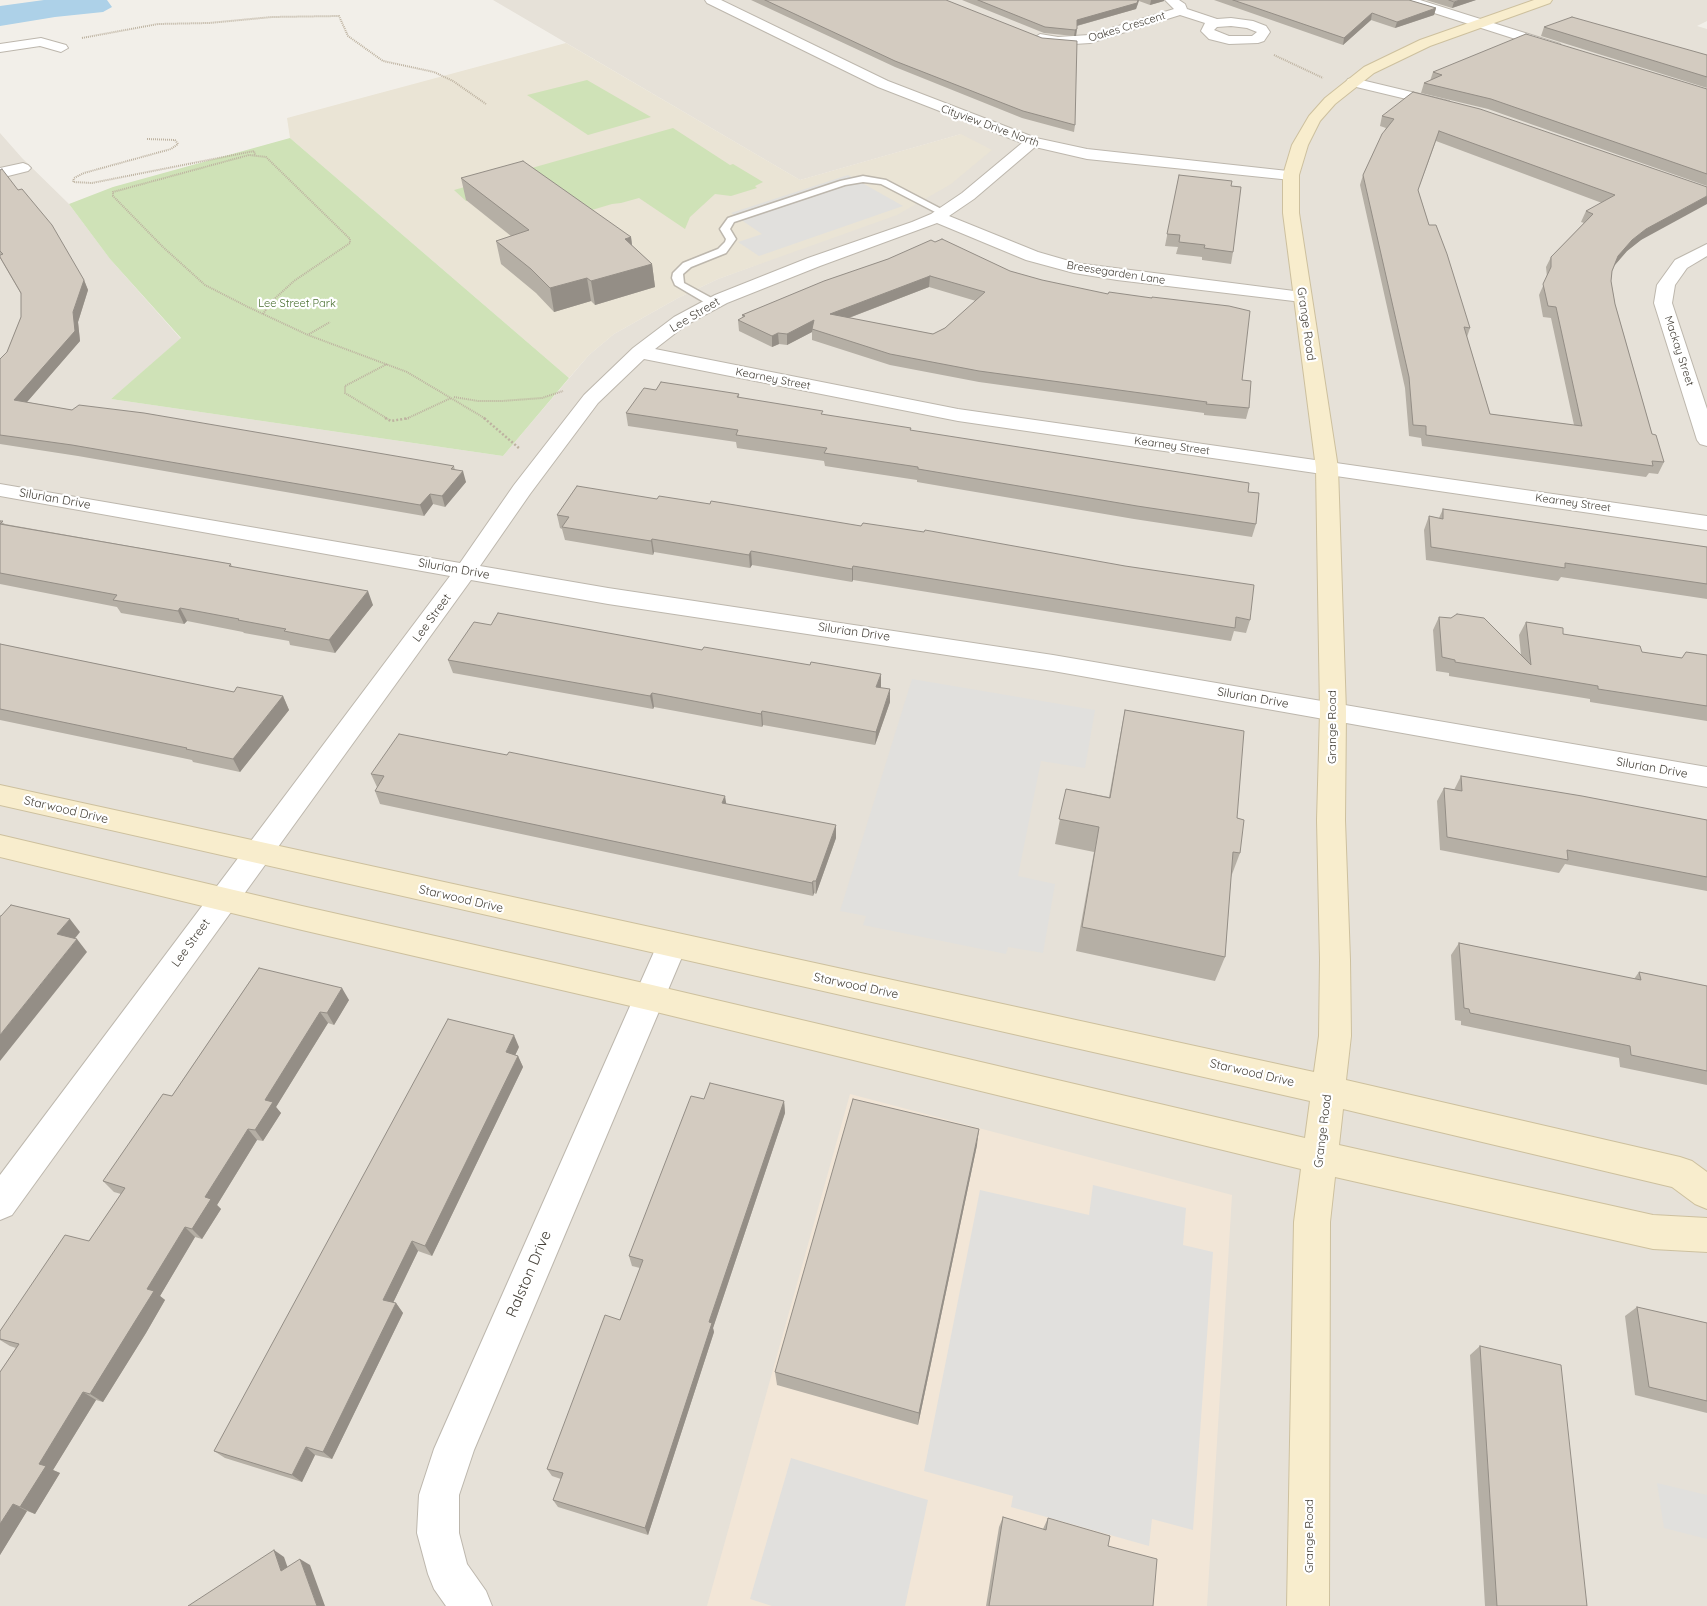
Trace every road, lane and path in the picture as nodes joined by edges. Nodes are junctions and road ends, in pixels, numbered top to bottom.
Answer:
1 (711, 0) edge
2 (1171, 0) edge
3 (1406, 0) edge
4 (1546, 0) edge
5 (1180, 11) junction
6 (1215, 23) dead end
7 (1479, 23) junction
8 (1026, 33) edge
9 (55, 46) joint
10 (0, 48) edge
11 (1567, 51) edge
12 (1271, 53) dead end
13 (1352, 83) junction
14 (486, 104) dead end
15 (1456, 108) edge
16 (147, 139) dead end
17 (1032, 142) junction
18 (255, 155) junction
19 (23, 168) dead end
20 (0, 173) edge
21 (1291, 175) junction
22 (940, 215) junction
23 (1707, 249) edge
24 (1302, 297) junction
25 (713, 303) junction
26 (263, 314) junction
27 (330, 322) dead end
28 (308, 334) junction
29 (640, 352) junction
30 (387, 364) junction
31 (569, 389) dead end
32 (451, 397) junction
33 (1707, 440) edge
34 (524, 450) dead end
35 (1327, 468) junction
36 (0, 490) edge
37 (1707, 523) edge
38 (465, 572) junction
39 (1333, 712) junction
40 (1707, 777) edge
41 (0, 795) edge
42 (0, 846) edge
43 (258, 853) junction
44 (224, 899) junction
45 (672, 945) junction
46 (648, 997) junction
47 (1328, 1090) junction
48 (1320, 1157) junction
49 (1707, 1192) edge
50 (0, 1203) edge
51 (1707, 1235) edge
52 (471, 1606) edge
53 (1308, 1606) edge

1 - 17 street, Cityview Drive North
2 - 5 street, Oakes Crescent
3 - 7 street
4 - 7 main road, Grange Road
5 - 6 street
5 - 8 street, Oakes Crescent
7 - 11 street
7 - 13 main road, Grange Road
9 - 10 street
9 - 14 path
12 - 13 path
13 - 15 street
13 - 21 main road, Grange Road
16 - 18 path
17 - 21 street, Cityview Drive North
17 - 22 street, Lee Street
18 - 26 path
18 - 26 path
19 - 20 street
21 - 24 main road, Grange Road
22 - 24 street, Breesegarden Lane
22 - 25 street, Lee Street
22 - 25 lane
23 - 33 street, Mackay Street
24 - 35 main road, Grange Road
25 - 29 street, Lee Street
26 - 28 path
27 - 28 path
28 - 30 path
29 - 35 street, Kearney Street
29 - 38 street, Lee Street
30 - 32 path
30 - 32 path
31 - 32 path
32 - 34 path
35 - 37 street, Kearney Street
35 - 39 main road, Grange Road
36 - 38 street, Silurian Drive
38 - 39 street, Silurian Drive
38 - 43 street, Lee Street
39 - 40 street, Silurian Drive
39 - 47 main road, Grange Road
41 - 43 main road, Starwood Drive
42 - 44 main road
43 - 44 street, Lee Street
43 - 45 main road, Starwood Drive
44 - 46 main road
44 - 50 street, Lee Street
45 - 46 street, Ralston Drive
45 - 47 main road, Starwood Drive
46 - 48 main road
46 - 52 street, Ralston Drive
47 - 48 main road, Grange Road
47 - 49 main road, Starwood Drive
48 - 51 main road
48 - 53 main road, Grange Road

